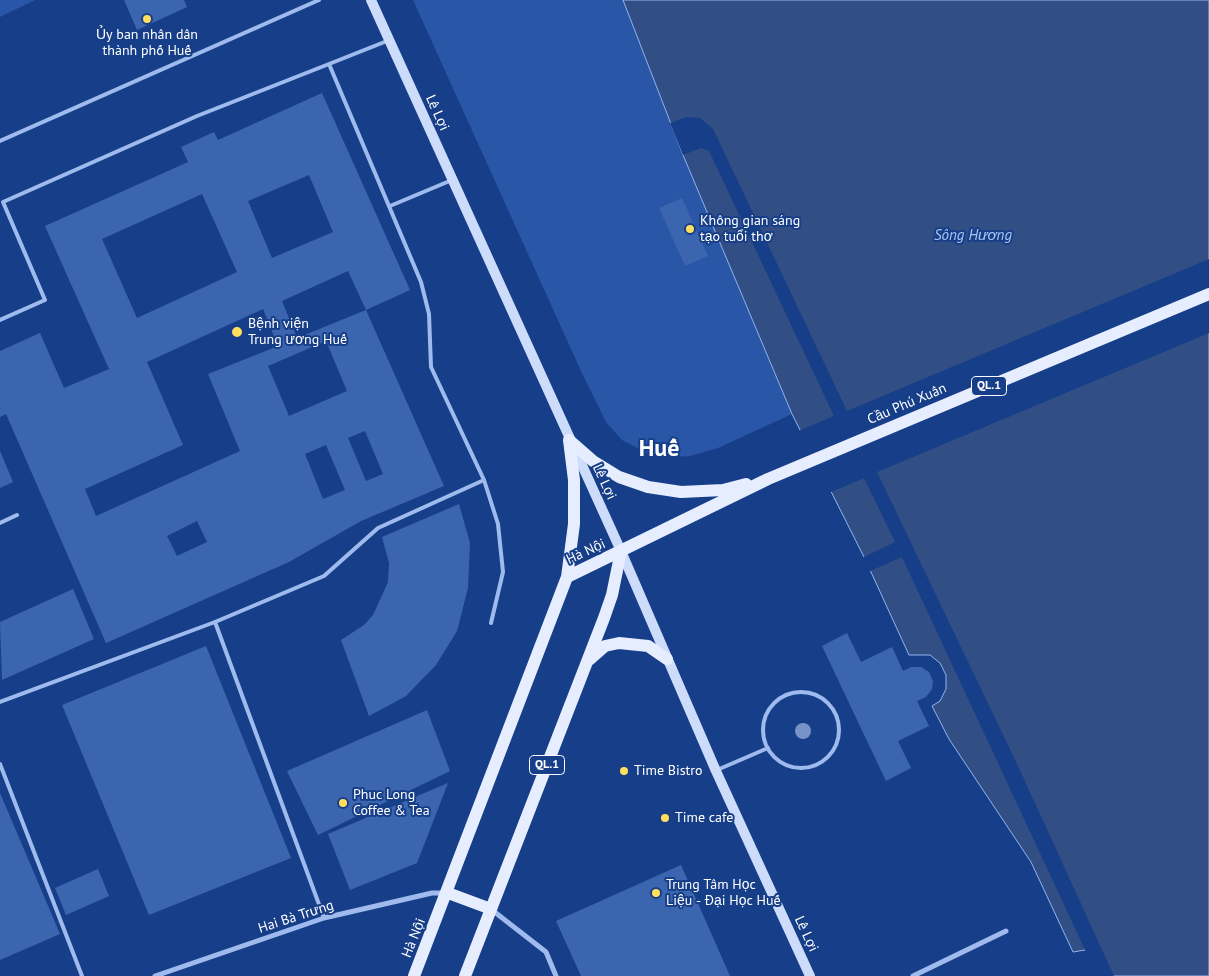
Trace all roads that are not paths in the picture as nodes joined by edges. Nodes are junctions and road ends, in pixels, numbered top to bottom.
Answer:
1 (319, 0) edge
2 (371, 0) edge
3 (389, 40) junction
4 (329, 64) junction
5 (0, 141) edge
6 (452, 180) junction
7 (390, 206) junction
8 (1209, 294) edge
9 (0, 320) edge
10 (569, 440) junction
11 (768, 479) junction
12 (484, 480) junction
13 (17, 515) dead end
14 (0, 523) edge
15 (621, 551) junction
16 (567, 577) junction
17 (215, 622) junction
18 (491, 623) dead end
19 (667, 659) junction
20 (587, 662) junction
21 (0, 702) edge
22 (768, 748) junction
23 (0, 764) edge
24 (716, 771) junction
25 (448, 893) junction
26 (491, 909) junction
27 (324, 918) junction
28 (1006, 931) dead end
29 (82, 976) edge
30 (155, 976) edge
31 (414, 976) edge
32 (465, 976) edge
33 (556, 976) edge
34 (810, 976) edge
35 (913, 976) edge

1 - 5 lane
2 - 3 main road, Lê Lợi
3 - 4 lane
3 - 6 main road, Lê Lợi
4 - 7 lane
4 - 9 lane
6 - 7 lane
6 - 10 main road, Lê Lợi
7 - 12 lane
8 - 11 main road, Cầu Phú Xuân / QL.1
10 - 11 main road
10 - 15 main road, Lê Lợi
10 - 16 main road
11 - 15 main road, Cầu Phú Xuân / QL.1
12 - 17 lane
12 - 18 lane
13 - 14 lane
15 - 16 main road, Hà Nội / QL.1
15 - 19 main road, Lê Lợi
15 - 20 main road, Hà Nội / QL.1
16 - 25 main road, Hà Nội
17 - 21 lane
17 - 27 lane
19 - 20 main road
19 - 24 main road, Lê Lợi
20 - 26 main road, Hà Nội / QL.1
22 - 22 lane
22 - 24 lane
23 - 29 lane
24 - 34 main road, Lê Lợi
25 - 26 main road
25 - 27 street, Hai Bà Trưng
25 - 31 main road, Hà Nội
26 - 32 main road, Hà Nội / QL.1
26 - 33 street
27 - 30 street, Hai Bà Trưng
28 - 35 street

